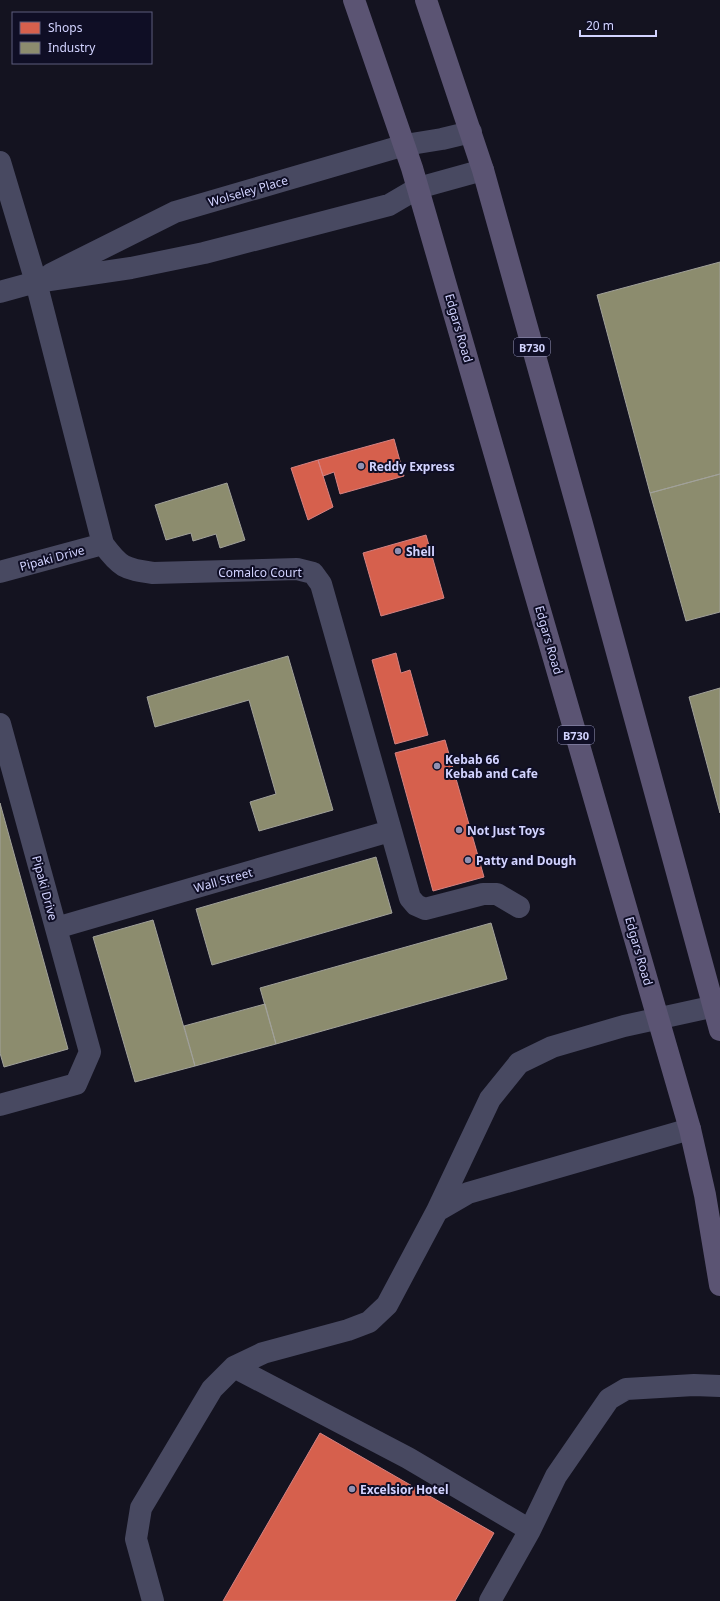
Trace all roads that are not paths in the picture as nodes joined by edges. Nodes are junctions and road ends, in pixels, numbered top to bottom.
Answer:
1 (354, 0) edge
2 (426, 0) edge
3 (471, 132) junction
4 (405, 146) junction
5 (0, 162) edge
6 (483, 170) junction
7 (418, 188) junction
8 (36, 282) junction
9 (0, 292) edge
10 (103, 544) junction
11 (0, 572) edge
12 (0, 724) edge
13 (390, 831) junction
14 (519, 907) dead end
15 (56, 928) junction
16 (716, 1006) edge
17 (658, 1018) junction
18 (720, 1030) edge
19 (0, 1105) edge
20 (690, 1129) junction
21 (437, 1211) junction
22 (720, 1285) edge
23 (234, 1367) junction
24 (720, 1386) edge
25 (530, 1530) junction
26 (153, 1601) edge
27 (490, 1601) edge

1 - 4 main road, Edgars Road / B730
2 - 3 main road, B730
3 - 4 street, Wolseley Place
3 - 6 main road, B730
4 - 7 main road, Edgars Road / B730
4 - 8 street, Wolseley Place
5 - 8 street, Comalco Court
6 - 7 street, Wolseley Place
6 - 16 main road, B730
7 - 8 street, Wolseley Place
7 - 17 main road, Edgars Road / B730
8 - 9 street, Wolseley Place
8 - 10 street, Comalco Court
10 - 11 street, Pipaki Drive
10 - 13 street, Comalco Court
12 - 15 street, Pipaki Drive
13 - 14 street, Comalco Court
13 - 15 street, Wall Street
15 - 19 street, Pipaki Drive
16 - 17 street
16 - 18 main road, B730
17 - 20 main road, Edgars Road / B730
17 - 21 street
20 - 21 street
20 - 22 main road, Edgars Road / B730
21 - 23 street
23 - 25 street
23 - 26 street
24 - 25 street
25 - 27 street

